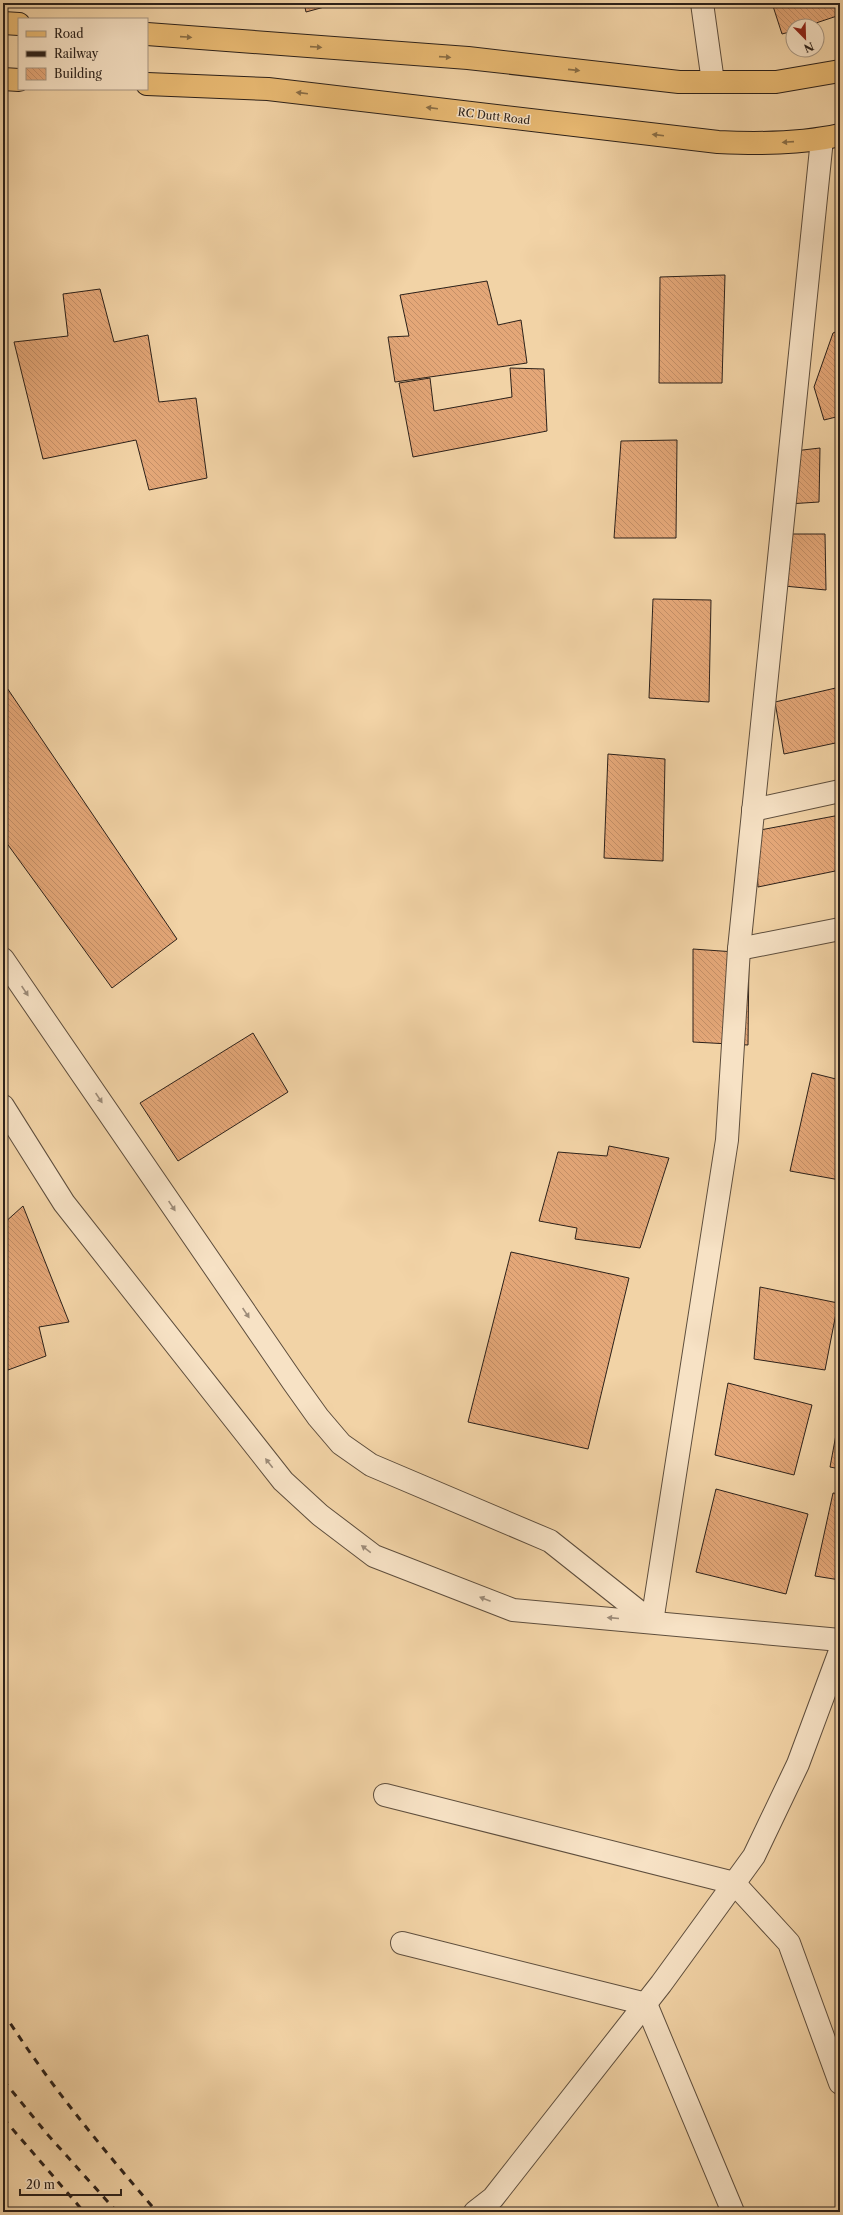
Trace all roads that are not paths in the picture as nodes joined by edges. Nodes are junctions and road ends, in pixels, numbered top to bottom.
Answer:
1 (702, 3) edge
2 (3, 23) edge
3 (18, 24) edge
4 (148, 34) edge
5 (840, 71) edge
6 (3, 79) edge
7 (18, 80) edge
8 (713, 82) junction
9 (148, 84) edge
10 (831, 137) edge
11 (840, 791) edge
12 (753, 810) junction
13 (840, 929) edge
14 (739, 949) junction
15 (3, 959) edge
16 (3, 1106) edge
17 (652, 1622) junction
18 (840, 1640) edge
19 (840, 1651) edge
20 (385, 1795) dead end
21 (734, 1883) junction
22 (402, 1943) dead end
23 (646, 2004) junction
24 (840, 2083) edge
25 (475, 2212) edge
26 (733, 2212) edge

1 - 8 street
2 - 3 main road
4 -> 8 main road
5 - 8 main road
6 - 7 main road
10 -> 9 main road, RC Dutt Road
10 - 12 street
11 - 12 street
12 - 14 street
13 - 14 street
14 - 17 street
15 -> 17 street
17 -> 16 street
17 - 18 street
19 - 21 street
20 - 21 street
21 - 23 street
21 - 24 street
22 - 23 street
23 - 25 street
23 - 26 street

